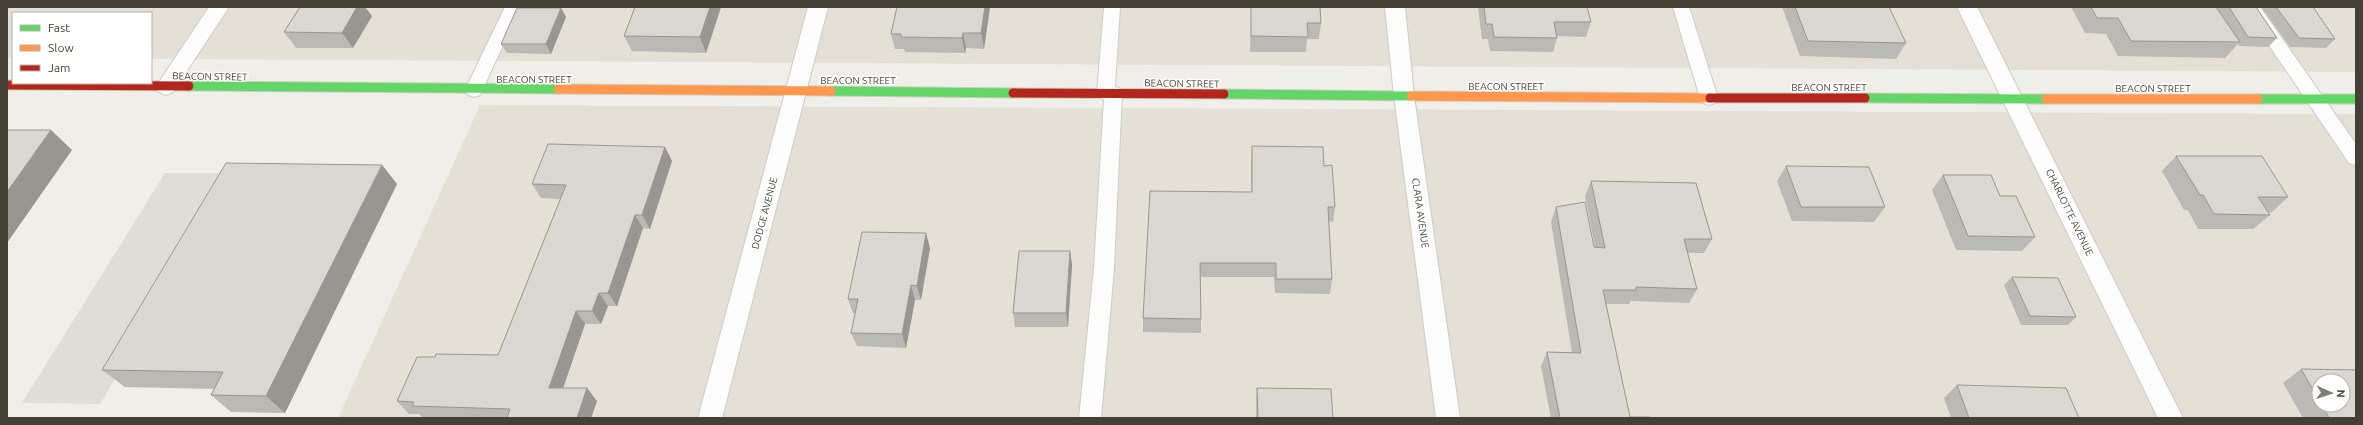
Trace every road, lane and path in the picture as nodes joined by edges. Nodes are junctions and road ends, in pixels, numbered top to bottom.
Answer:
1 (219, 7) edge
2 (512, 7) edge
3 (818, 7) edge
4 (1112, 7) edge
5 (1395, 7) edge
6 (1681, 7) edge
7 (1968, 7) edge
8 (2251, 7) edge
9 (7, 85) edge
10 (166, 87) junction
11 (474, 90) junction
12 (796, 91) junction
13 (1109, 93) junction
14 (1404, 96) junction
15 (1709, 98) junction
16 (2013, 98) junction
17 (2314, 99) junction
18 (2356, 100) edge
19 (2356, 158) edge
20 (710, 418) edge
21 (1090, 418) edge
22 (1448, 418) edge
23 (2171, 418) edge

1 - 10 street
2 - 11 lane
3 - 12 street, DODGE AVENUE
4 - 13 lane
5 - 14 street, CLARA AVENUE
6 - 15 lane
7 - 16 street, CHARLOTTE AVENUE
8 - 17 lane
9 - 10 street, BEACON STREET
10 - 11 street, BEACON STREET
11 - 12 street, BEACON STREET
12 - 13 street, BEACON STREET
12 - 20 street, DODGE AVENUE
13 - 14 street, BEACON STREET
13 - 21 lane
14 - 15 street, BEACON STREET
14 - 22 street, CLARA AVENUE
15 - 16 street, BEACON STREET
16 - 17 street, BEACON STREET
16 - 23 street, CHARLOTTE AVENUE
17 - 18 street, BEACON STREET
17 - 19 lane

